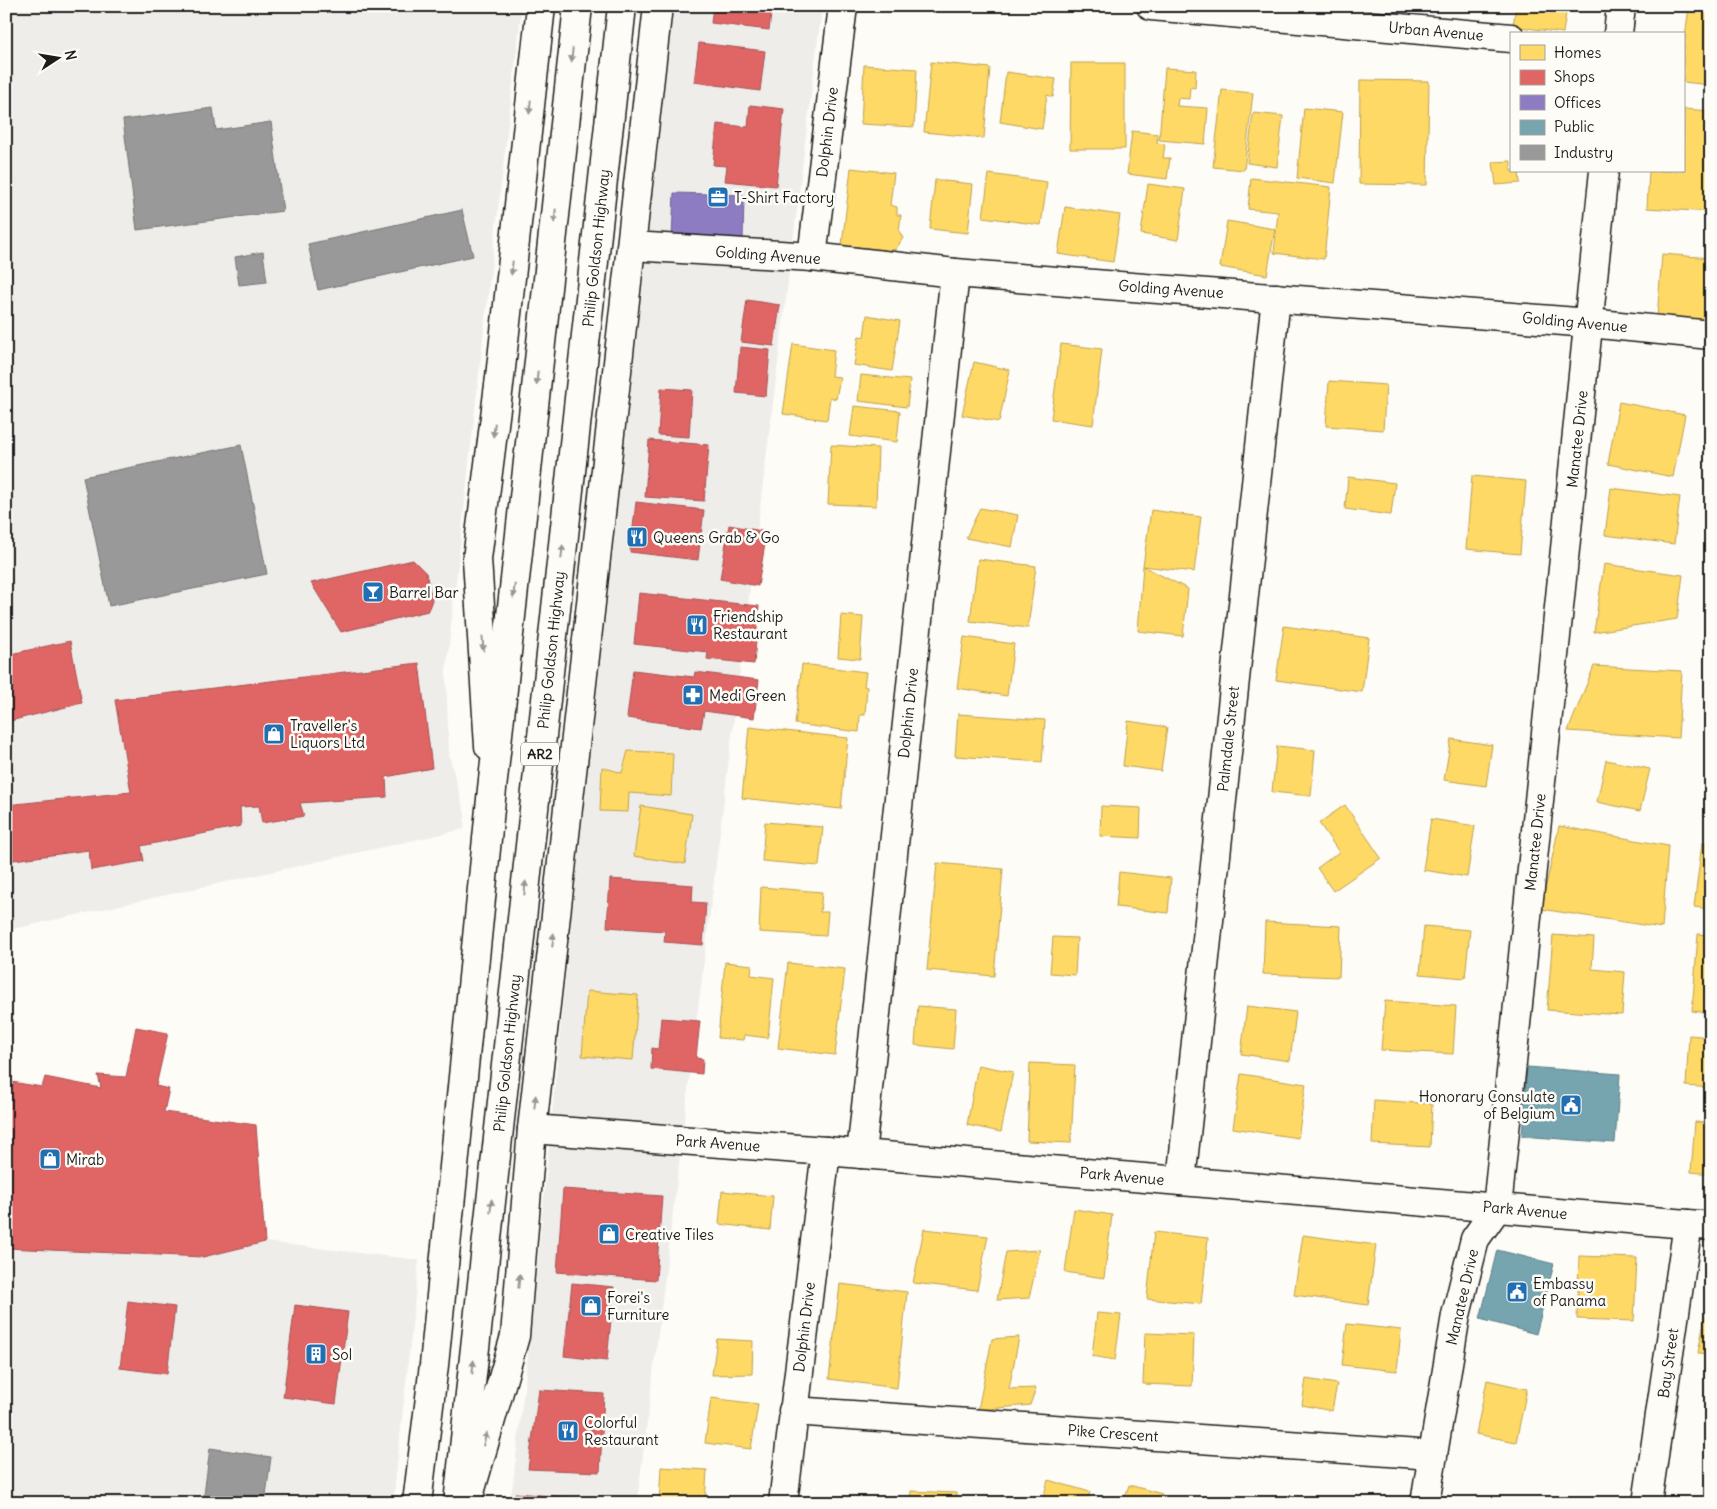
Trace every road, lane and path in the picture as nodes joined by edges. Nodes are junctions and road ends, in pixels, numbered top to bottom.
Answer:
1 (541, 6) edge
2 (578, 6) edge
3 (622, 6) edge
4 (658, 6) edge
5 (843, 6) edge
6 (1151, 6) edge
7 (1621, 6) edge
8 (1618, 32) edge
9 (1510, 38) edge
10 (1604, 172) edge
11 (632, 246) junction
12 (812, 257) junction
13 (955, 273) junction
14 (1276, 298) junction
15 (1589, 323) junction
16 (1711, 335) edge
17 (492, 789) junction
18 (532, 1129) junction
19 (826, 1151) junction
20 (861, 1154) junction
21 (1181, 1181) junction
22 (1497, 1208) junction
23 (1699, 1225) edge
24 (793, 1411) junction
25 (1433, 1455) junction
26 (417, 1503) edge
27 (458, 1503) edge
28 (467, 1503) edge
29 (783, 1503) edge
30 (1425, 1503) edge
31 (1647, 1503) edge

1 -> 17 street
2 -> 17 street
27 -> 3 street, Philip Goldson Highway / AR2
4 - 11 street
5 - 12 street, Dolphin Drive
6 - 9 street, Urban Avenue
7 - 8 street
10 - 15 street, Manatee Drive
11 - 12 street, Golding Avenue
18 -> 11 street
12 - 13 street, Golding Avenue
13 - 14 street, Golding Avenue
13 - 20 street, Dolphin Drive
14 - 15 street, Golding Avenue
14 - 21 street, Palmdale Street
15 - 16 street, Golding Avenue
15 - 22 street, Manatee Drive
17 - 26 street
18 - 19 street, Park Avenue
28 -> 18 street
19 - 20 street, Park Avenue
19 - 24 street, Dolphin Drive
20 - 21 street, Park Avenue
21 - 22 street, Park Avenue
22 - 23 street, Park Avenue
22 - 25 street, Manatee Drive
23 - 31 street, Bay Street
24 - 25 street, Pike Crescent
24 - 29 street, Dolphin Drive
25 - 30 street, Manatee Drive

